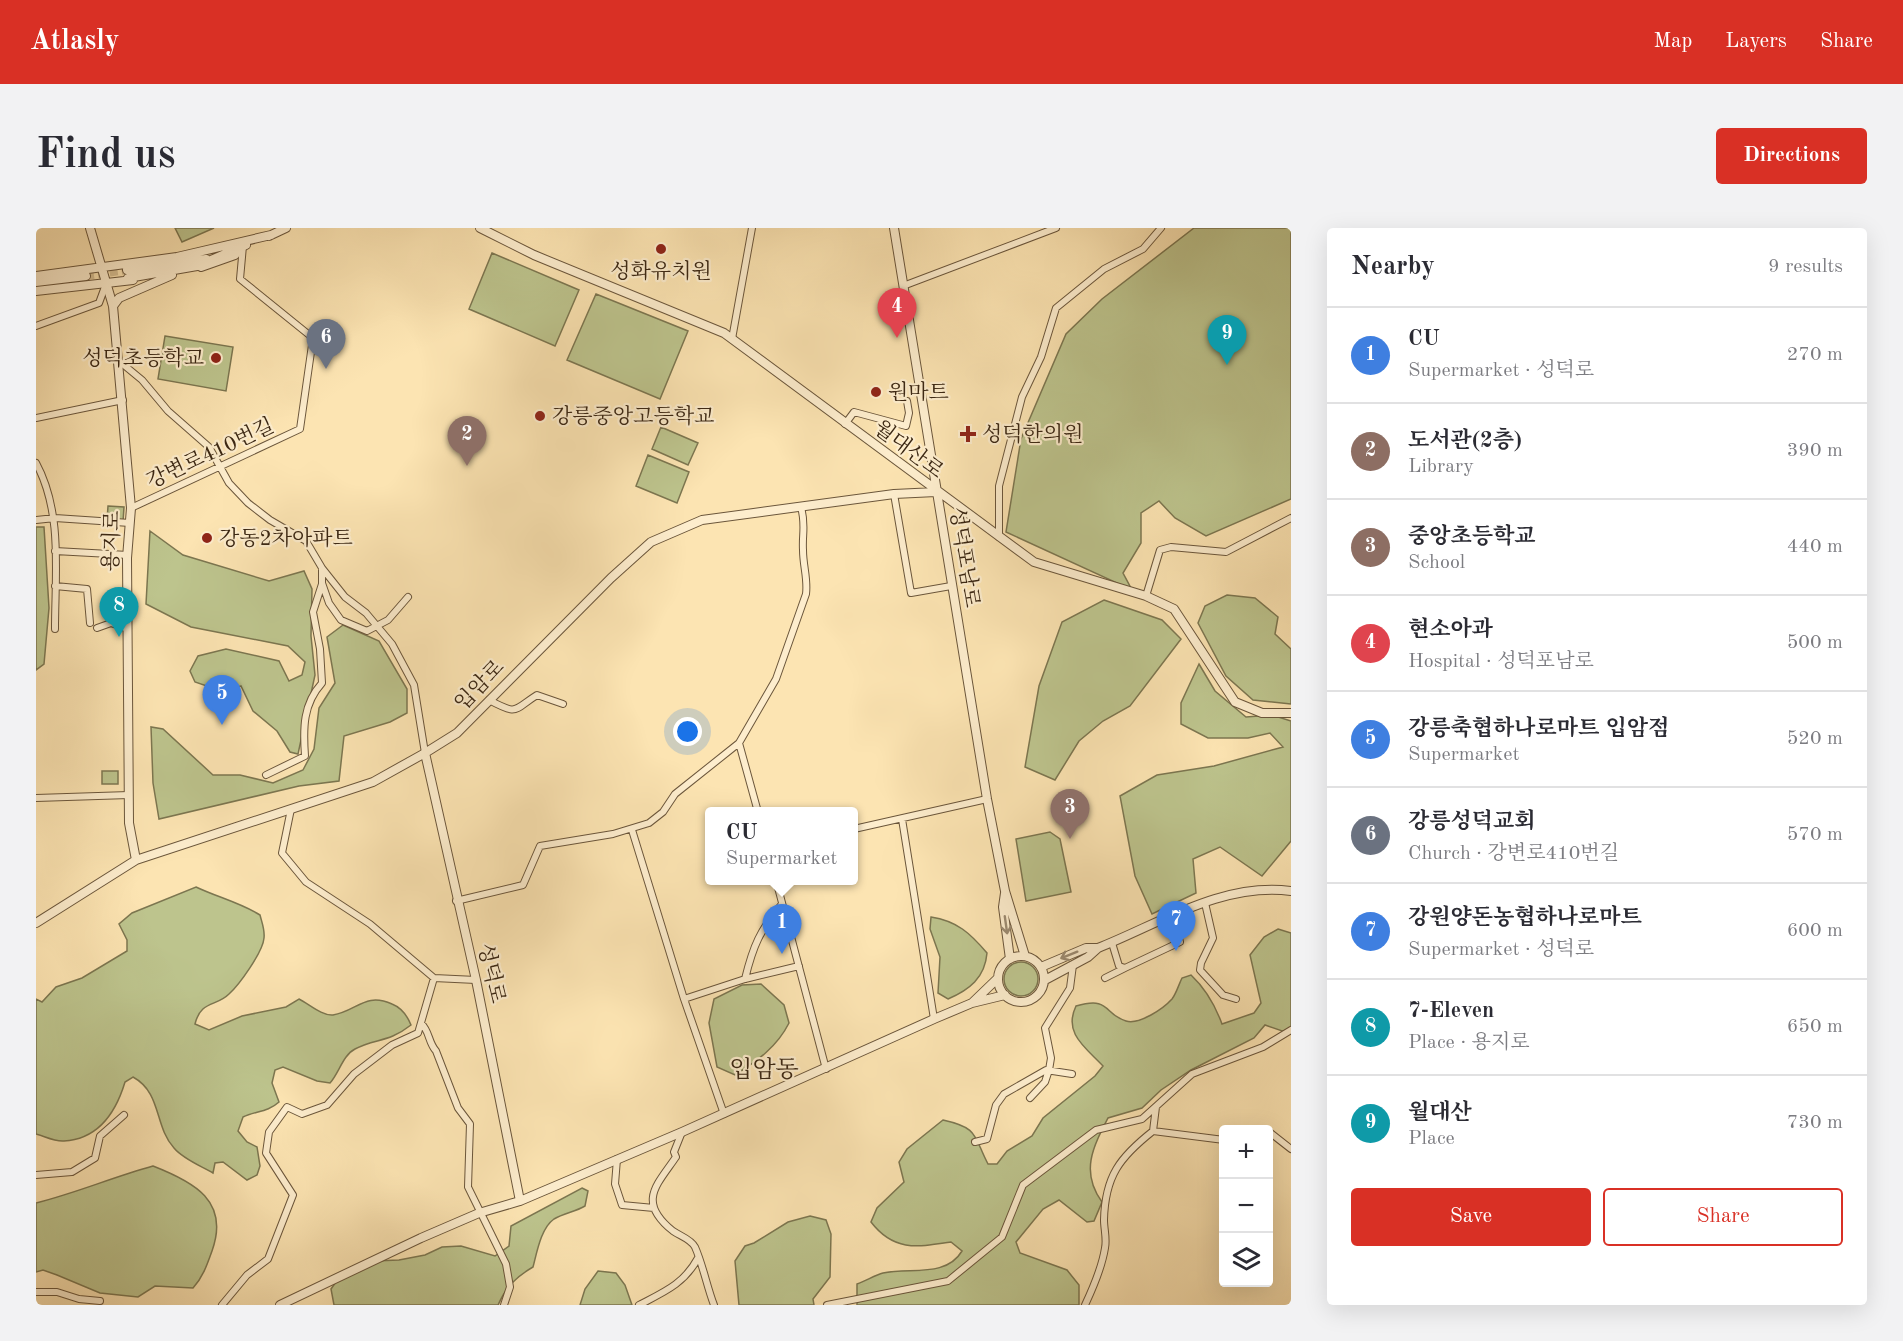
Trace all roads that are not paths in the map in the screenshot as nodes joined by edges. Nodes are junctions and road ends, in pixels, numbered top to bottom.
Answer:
1 (90, 228) edge
2 (286, 228) edge
3 (480, 228) edge
4 (752, 228) edge
5 (894, 228) edge
6 (1056, 228) edge
7 (1161, 228) edge
8 (271, 235) junction
9 (243, 246) junction
10 (103, 268) junction
11 (128, 274) tunnel mouth
12 (171, 275) junction
13 (36, 276) edge
14 (36, 282) edge
15 (106, 284) junction
16 (903, 286) junction
17 (36, 290) edge
18 (113, 306) junction
19 (36, 326) edge
20 (732, 339) junction
21 (119, 361) junction
22 (123, 400) junction
23 (907, 401) dead end
24 (909, 413) junction
25 (925, 414) junction
26 (36, 418) edge
27 (845, 424) junction
28 (36, 463) edge
29 (220, 466) junction
30 (936, 492) junction
31 (894, 494) junction
32 (801, 507) junction
33 (131, 508) junction
34 (55, 518) junction
35 (1291, 518) edge
36 (36, 520) edge
37 (130, 523) junction
38 (999, 537) junction
39 (55, 551) junction
40 (128, 555) junction
41 (322, 568) junction
42 (322, 583) junction
43 (55, 586) junction
44 (951, 586) junction
45 (1146, 596) junction
46 (408, 597) dead end
47 (90, 623) dead end
48 (378, 625) junction
49 (97, 628) dead end
50 (55, 629) dead end
51 (128, 629) junction
52 (489, 700) junction
53 (563, 704) dead end
54 (1291, 713) edge
55 (739, 743) junction
56 (425, 753) junction
57 (266, 775) dead end
58 (129, 795) junction
59 (36, 798) edge
60 (987, 799) junction
61 (757, 807) edge
62 (291, 809) junction
63 (902, 819) junction
64 (858, 828) edge
65 (632, 830) junction
66 (136, 860) junction
67 (777, 885) edge
68 (1005, 891) junction
69 (1291, 891) edge
70 (456, 901) junction
71 (1205, 903) junction
72 (782, 904) junction
73 (1172, 916) junction
74 (36, 923) edge
75 (1112, 943) junction
76 (1098, 948) junction
77 (1025, 956) junction
78 (1010, 959) junction
79 (1073, 965) junction
80 (799, 966) junction
81 (1041, 967) junction
82 (1125, 968) junction
83 (434, 978) junction
84 (998, 978) junction
85 (1105, 978) dead end
86 (745, 979) junction
87 (476, 980) junction
88 (1045, 980) junction
89 (1005, 996) junction
90 (684, 999) junction
91 (1236, 999) dead end
92 (972, 1003) junction
93 (933, 1019) junction
94 (421, 1023) junction
95 (1291, 1030) edge
96 (826, 1069) junction
97 (1049, 1070) junction
98 (1072, 1074) dead end
99 (1030, 1098) dead end
100 (1156, 1106) junction
101 (724, 1114) junction
102 (124, 1115) dead end
103 (1153, 1131) junction
104 (682, 1132) junction
105 (1273, 1134) edge
106 (1219, 1139) edge
107 (975, 1142) dead end
108 (1291, 1149) edge
109 (617, 1159) junction
110 (36, 1175) edge
111 (520, 1201) junction
112 (654, 1208) junction
113 (479, 1213) junction
114 (698, 1258) junction
115 (36, 1292) edge
116 (100, 1301) dead end
117 (222, 1305) edge
118 (280, 1305) edge
119 (504, 1305) edge
120 (639, 1305) edge
121 (714, 1305) edge
122 (827, 1305) edge
123 (1085, 1305) edge

1 - 10 street, 용지로
2 - 8 street
3 - 20 street, 월대산로
4 - 20 street
5 - 16 street, 성덕포남로
6 - 16 street
7 - 38 street
8 - 9 street
8 - 10 street
9 - 11 street
9 - 12 street
9 - 29 street, 강변로410번길
10 - 13 street
10 - 15 street, 용지로
12 - 15 street
12 - 18 street
14 - 17 street
15 - 17 street
15 - 18 street, 용지로
15 - 19 street
16 - 25 street, 성덕포남로
18 - 21 street, 용지로
20 - 27 street, 월대산로
21 - 22 street, 용지로
21 - 29 street
22 - 26 street
22 - 33 street, 용지로
23 - 24 street
24 - 25 street
24 - 27 street
25 - 30 street, 성덕포남로
27 - 30 street, 월대산로
28 - 34 street
29 - 33 street, 강변로410번길
29 - 41 street
30 - 31 street, 입암로
30 - 38 street, 월대산로
30 - 44 street, 성덕포남로
31 - 32 street, 입암로
31 - 44 street
32 - 52 street, 입암로
32 - 55 street
33 - 37 street, 용지로
34 - 36 street
34 - 37 street
34 - 39 street
35 - 45 street
37 - 40 street, 용지로
38 - 45 street, 월대산로
39 - 40 street
39 - 43 street
40 - 51 street, 용지로
41 - 42 street
41 - 48 street
42 - 48 street
42 - 57 street
43 - 47 street
43 - 50 street
44 - 60 street, 성덕포남로
45 - 54 street, 월대산로
46 - 48 street
48 - 56 street
49 - 51 street
51 - 58 street, 용지로
52 - 53 street
52 - 56 street, 입암로
55 - 61 street
55 - 65 street
56 - 62 street, 입암로
56 - 70 street, 성덕로
58 - 59 street
58 - 66 street, 용지로
60 - 63 street
60 - 68 street, 성덕포남로
62 - 66 street, 입암로
62 - 83 street
63 - 64 street
63 - 93 street
65 - 70 street
65 - 90 street
66 - 74 street, 입암로
67 - 72 street
68 - 77 street
68 -> 78 street
69 - 71 street
70 - 87 street, 성덕로
71 - 73 street
71 - 91 street
72 - 80 street
72 - 86 street
73 - 75 street
73 - 82 street
75 - 76 street
75 - 82 street
76 - 79 street
76 -> 81 street
77 - 78 street
77 - 81 street
78 - 84 street
79 - 88 street
79 - 97 street
80 - 86 street
80 - 96 street
81 - 88 street
82 - 85 street
83 - 87 street
83 - 94 street
84 - 89 street
84 - 92 street
86 - 90 street
87 - 111 street, 성덕로
88 - 89 street
89 - 92 street
90 - 101 street
92 - 93 street
93 - 96 street
94 - 113 street
94 - 117 street
95 - 100 street
96 - 101 street
97 - 98 street
97 - 99 street
97 - 107 street
100 - 103 street
100 - 122 street
101 - 104 street
102 - 110 street
103 - 106 street
103 - 123 street
104 - 109 street
104 - 112 street
105 - 108 street
109 - 111 street
109 - 112 street
111 - 113 street
112 - 114 street
113 - 118 street
113 - 119 street
114 - 120 street
114 - 121 street
115 - 116 street

